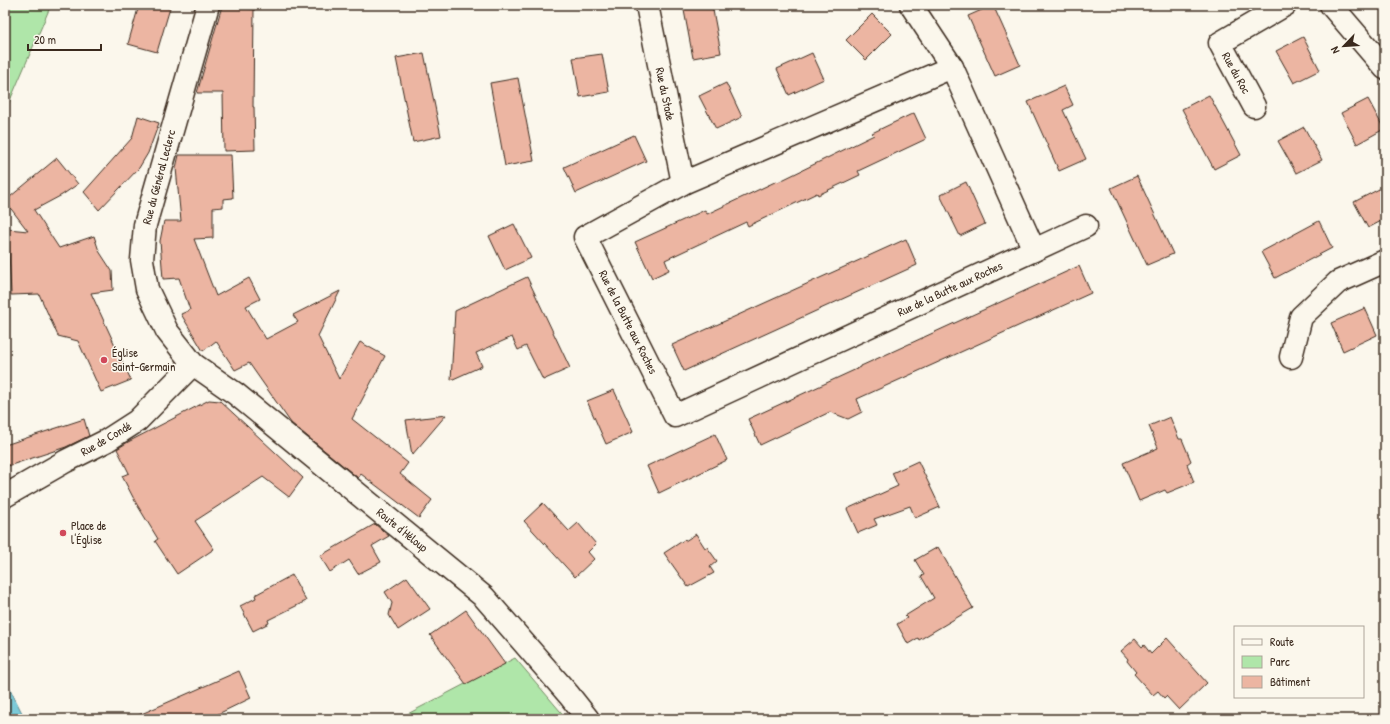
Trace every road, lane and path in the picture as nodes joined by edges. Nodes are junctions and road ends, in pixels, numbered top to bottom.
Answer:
1 (208, 5) edge
2 (647, 5) edge
3 (911, 5) edge
4 (1285, 5) edge
5 (1331, 5) edge
6 (952, 67) junction
7 (1385, 68) edge
8 (1254, 106) dead end
9 (683, 183) junction
10 (1086, 226) dead end
11 (1034, 250) junction
12 (1385, 261) edge
13 (1291, 357) dead end
14 (193, 364) junction
15 (5, 496) edge
16 (588, 719) edge

1 - 14 street, Rue du Général Leclerc
2 - 9 street, Rue du Stade
3 - 6 street
4 - 8 street, Rue du Roc
5 - 7 street
6 - 9 street, Rue de la Butte aux Roches
6 - 11 street
9 - 11 street, Rue de la Butte aux Roches
10 - 11 street, Rue de la Butte aux Roches
12 - 13 street
14 - 15 street, Rue de Condé
14 - 16 street, Route d'Héloup

